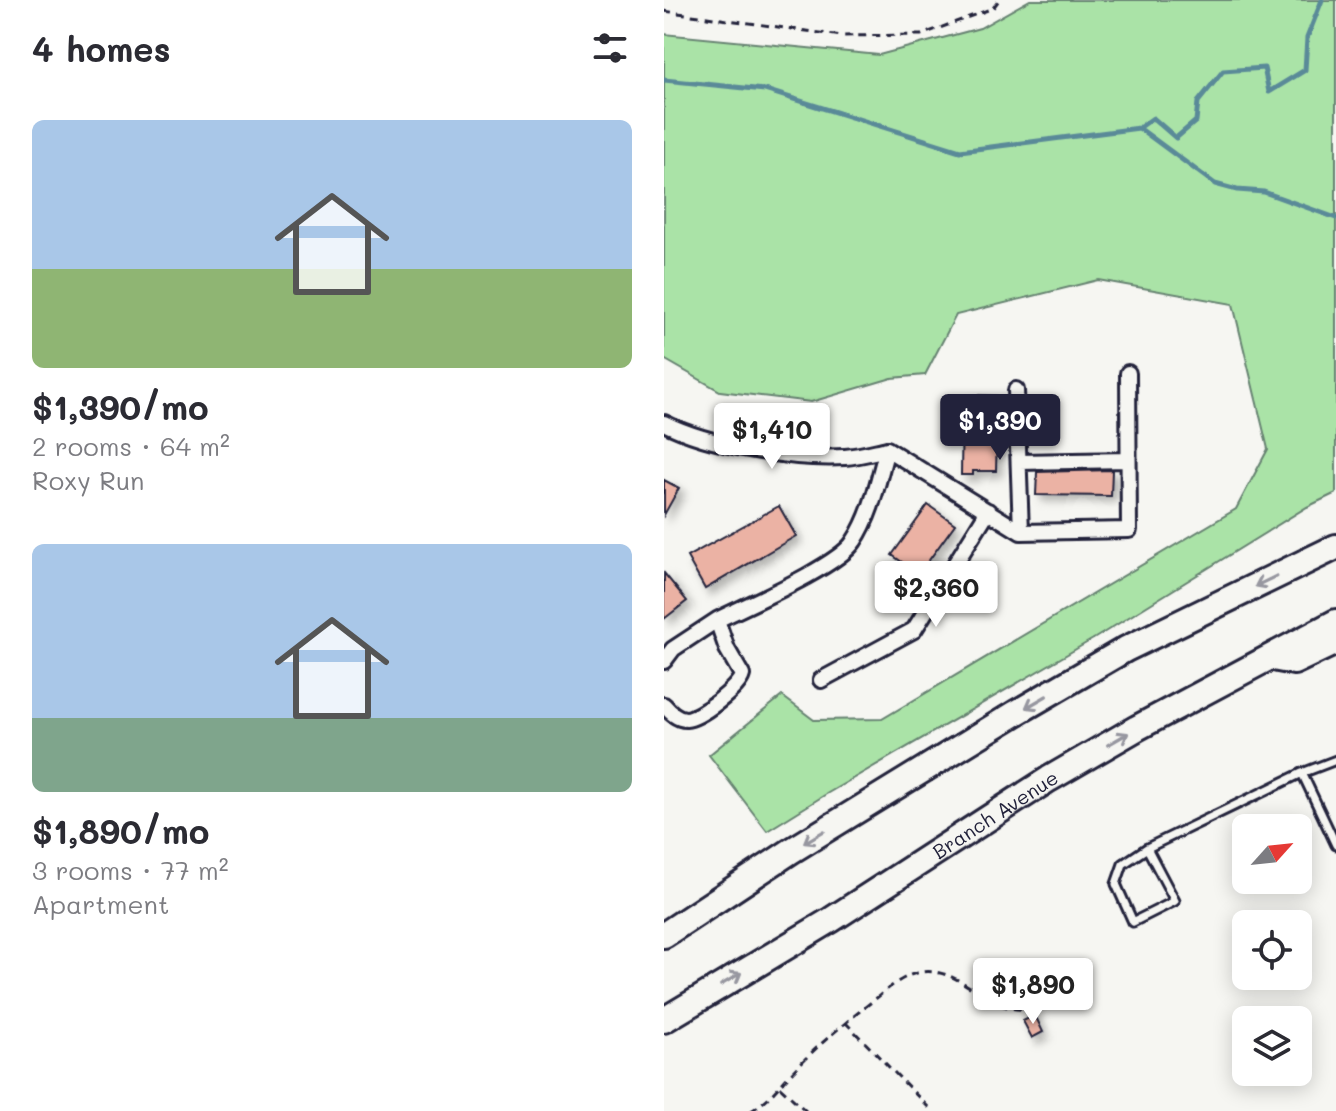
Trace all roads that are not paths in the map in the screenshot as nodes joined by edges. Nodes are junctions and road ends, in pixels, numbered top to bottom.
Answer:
1 (1128, 373) dead end
2 (1016, 390) dead end
3 (664, 423) edge
4 (887, 449) junction
5 (1128, 460) junction
6 (1019, 462) junction
7 (988, 511) junction
8 (1021, 532) junction
9 (1336, 547) edge
10 (717, 620) junction
11 (1336, 622) edge
12 (1336, 642) edge
13 (1268, 657) junction
14 (664, 661) edge
15 (821, 680) dead end
16 (664, 705) edge
17 (1336, 760) edge
18 (1302, 773) junction
19 (1336, 845) edge
20 (1147, 848) junction
21 (664, 935) edge
22 (664, 1020) edge

1 - 5 street
2 - 6 street
3 - 4 street
4 - 7 street
4 - 10 street
5 - 6 street
5 - 8 street
6 - 8 street
7 - 8 street
7 - 15 street
9 -> 21 highway
10 - 14 street
10 - 16 street
11 - 13 highway, Branch Avenue
12 - 13 highway
22 -> 13 highway, Branch Avenue
17 - 18 lane
18 - 19 lane
18 - 20 lane
20 - 20 lane

